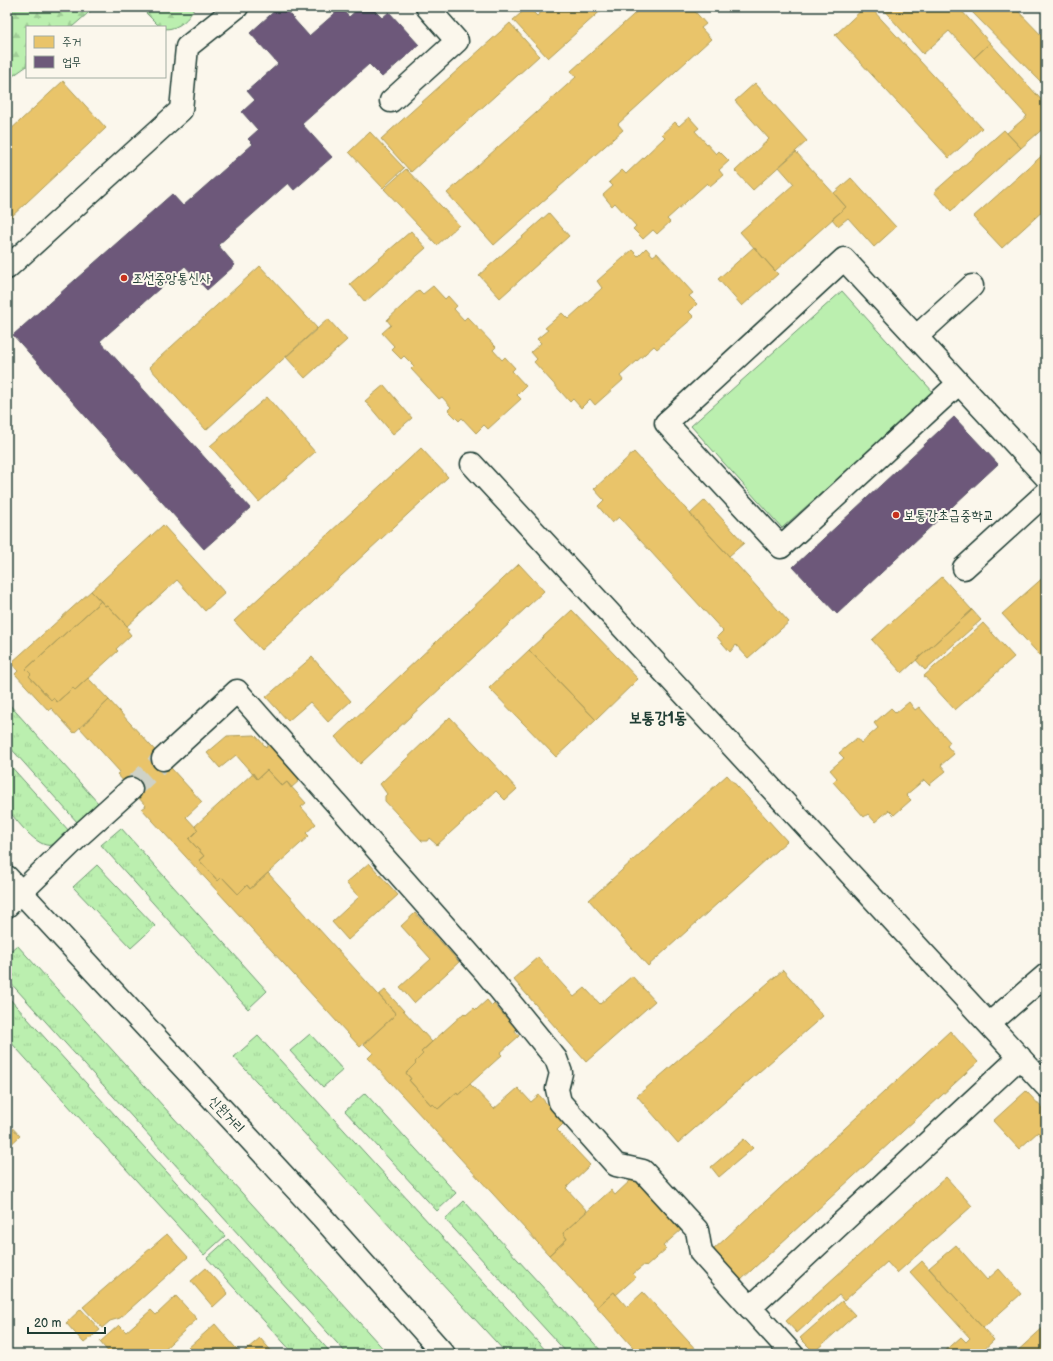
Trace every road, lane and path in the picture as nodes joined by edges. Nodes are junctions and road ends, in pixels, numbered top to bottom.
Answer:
1 (237, 7) edge
2 (427, 7) edge
3 (391, 101) dead end
4 (7, 268) edge
5 (972, 286) dead end
6 (916, 337) junction
7 (959, 383) junction
8 (472, 464) dead end
9 (1046, 477) edge
10 (1046, 493) edge
11 (964, 568) dead end
12 (163, 759) tunnel mouth
13 (131, 789) tunnel mouth
14 (12, 891) edge
15 (1046, 975) edge
16 (989, 1024) junction
17 (1020, 1057) junction
18 (1046, 1086) edge
19 (750, 1308) junction
20 (444, 1354) edge
21 (792, 1354) edge

1 - 4 street
2 - 3 street
5 - 6 street
6 - 7 street
6 - 7 street
7 - 9 street
8 - 16 street
10 - 11 street
12 - 19 street
13 - 14 street
14 - 20 street, 신원거리
15 - 16 street
16 - 17 street
17 - 18 street
17 - 19 street
19 - 21 street

